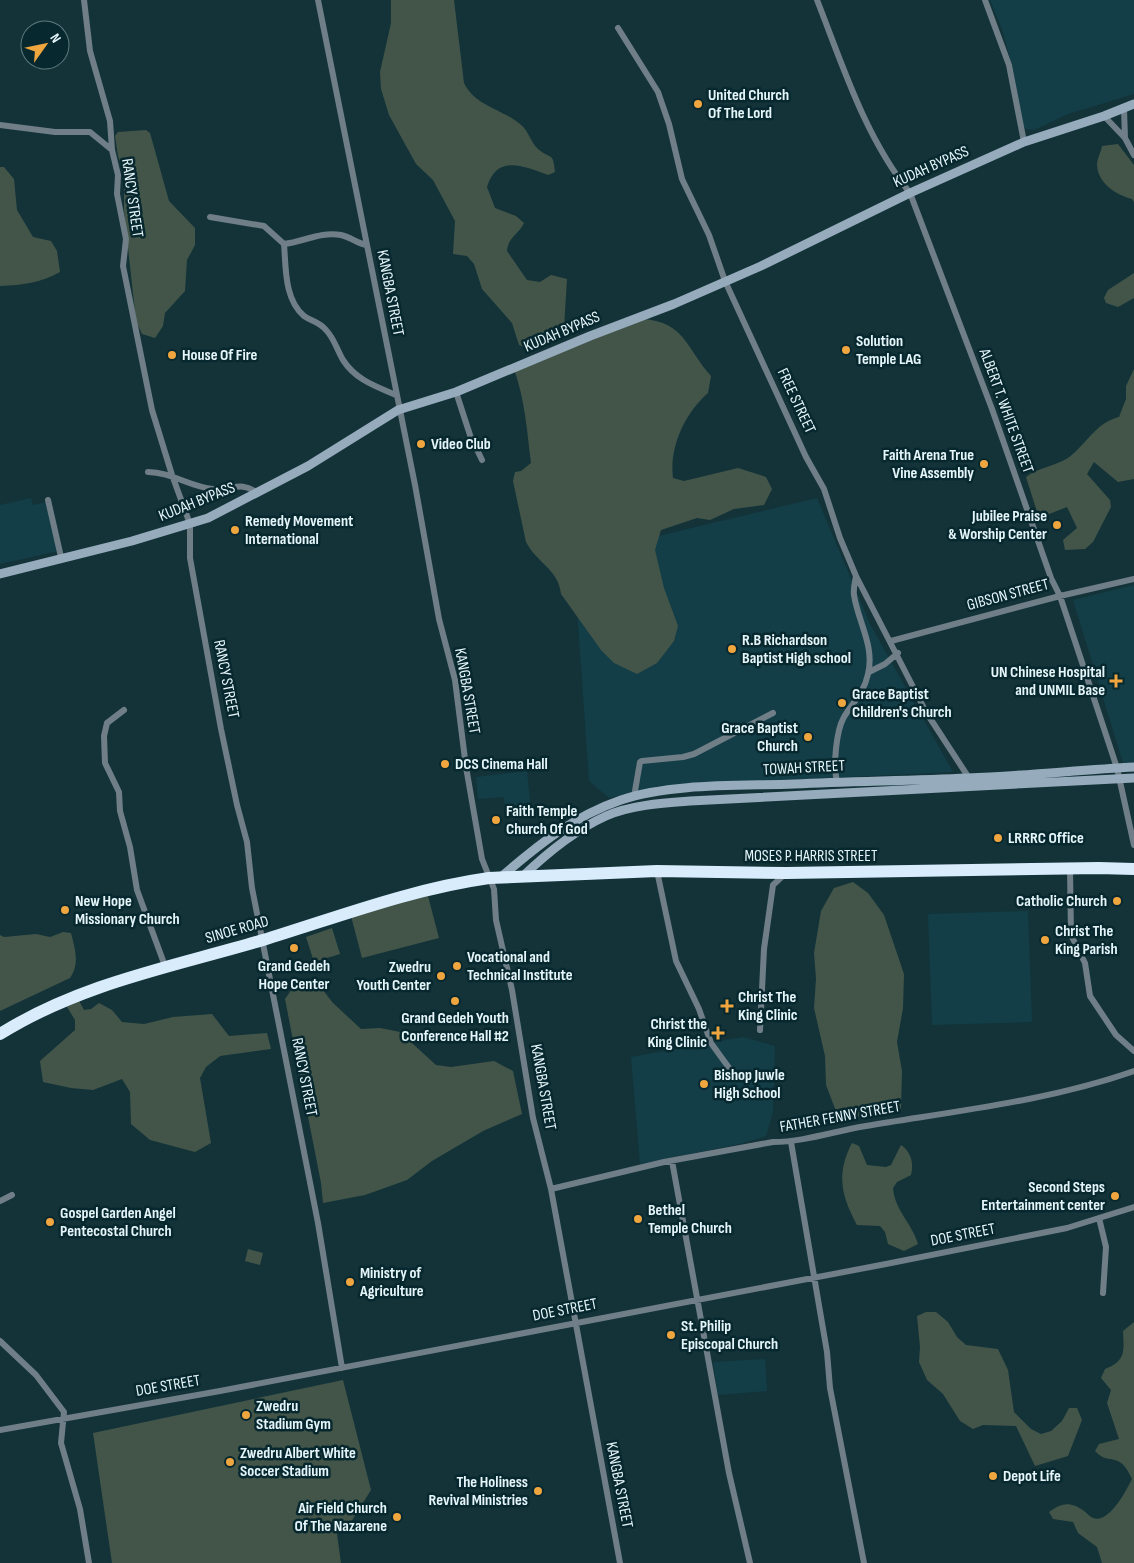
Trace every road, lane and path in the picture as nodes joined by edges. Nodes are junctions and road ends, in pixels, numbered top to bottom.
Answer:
1 (84, 0) edge
2 (318, 0) edge
3 (817, 0) edge
4 (985, 0) edge
5 (618, 28) dead end
6 (1134, 104) edge
7 (1104, 116) junction
8 (0, 125) edge
9 (1124, 138) junction
10 (1024, 142) junction
11 (112, 150) junction
12 (1134, 155) edge
13 (910, 193) junction
14 (210, 217) dead end
15 (284, 244) junction
16 (366, 245) junction
17 (725, 281) junction
18 (456, 392) junction
19 (396, 395) junction
20 (398, 410) junction
21 (482, 460) dead end
22 (148, 472) dead end
23 (172, 475) junction
24 (258, 493) junction
25 (48, 500) dead end
26 (190, 524) junction
27 (60, 557) junction
28 (0, 574) edge
29 (856, 576) junction
30 (1134, 579) edge
31 (1060, 596) junction
32 (891, 641) junction
33 (898, 653) junction
34 (869, 672) junction
35 (124, 710) dead end
36 (772, 713) dead end
37 (1117, 768) junction
38 (1134, 768) edge
39 (968, 778) junction
40 (1134, 778) edge
41 (1120, 779) junction
42 (837, 781) junction
43 (635, 791) dead end
44 (1134, 845) edge
45 (1070, 869) junction
46 (1134, 869) edge
47 (657, 871) junction
48 (786, 873) junction
49 (521, 877) junction
50 (495, 878) junction
51 (262, 940) junction
52 (165, 966) junction
53 (11, 1027) junction
54 (760, 1030) dead end
55 (0, 1034) edge
56 (0, 1043) edge
57 (1134, 1051) edge
58 (1134, 1071) edge
59 (732, 1072) dead end
60 (791, 1142) junction
61 (672, 1161) junction
62 (551, 1189) junction
63 (12, 1195) dead end
64 (0, 1201) edge
65 (1134, 1207) edge
66 (1100, 1218) junction
67 (813, 1277) junction
68 (1103, 1293) dead end
69 (696, 1299) junction
70 (575, 1322) junction
71 (0, 1341) edge
72 (342, 1368) junction
73 (62, 1419) junction
74 (0, 1430) edge
75 (89, 1563) edge
76 (620, 1563) edge
77 (750, 1563) edge
78 (864, 1563) edge

1 - 11 street, RANCY STREET
2 - 16 street, KANGBA STREET
3 - 13 street, ALBERT T. WHITE STREET
4 - 10 street
5 - 17 street, FREE STREET
6 - 7 street, KUDAH BYPASS
6 - 9 street
7 - 9 street
7 - 10 street, KUDAH BYPASS
8 - 11 street
9 - 12 street
10 - 13 street, KUDAH BYPASS
11 - 23 street, RANCY STREET
13 - 17 street, KUDAH BYPASS
13 - 31 street, ALBERT T. WHITE STREET
14 - 15 street
15 - 16 street
15 - 19 street
16 - 19 street, KANGBA STREET
17 - 18 street, KUDAH BYPASS
17 - 29 street, FREE STREET
18 - 20 street, KUDAH BYPASS
18 - 21 street
19 - 20 street, KANGBA STREET
20 - 24 street, KUDAH BYPASS
20 - 50 street, KANGBA STREET
22 - 23 street
23 - 24 street
23 - 26 street, RANCY STREET
24 - 26 street, KUDAH BYPASS
25 - 27 street
26 - 27 street, KUDAH BYPASS
26 - 51 street, RANCY STREET
27 - 28 street, KUDAH BYPASS
29 - 32 street, FREE STREET
29 - 34 street
30 - 31 street, GIBSON STREET
31 - 32 street, GIBSON STREET
31 - 37 street, ALBERT T. WHITE STREET
32 - 33 street, FREE STREET
33 - 34 street
33 - 39 street, FREE STREET
34 - 42 street
35 - 52 street
36 - 43 street
37 - 38 street, TOWAH STREET
37 - 39 street, TOWAH STREET
37 - 41 street, ALBERT T. WHITE STREET
39 - 42 street, TOWAH STREET
40 - 41 street, TOWAH STREET
41 - 44 street, ALBERT T. WHITE STREET
41 - 49 street, TOWAH STREET
42 - 50 street, TOWAH STREET
45 - 46 highway, MOSES P. HARRIS STREET
45 - 48 highway, MOSES P. HARRIS STREET
45 - 57 street
47 - 48 highway, MOSES P. HARRIS STREET
47 - 49 highway, MOSES P. HARRIS STREET
47 - 59 street
48 - 54 street
49 - 50 highway, MOSES P. HARRIS STREET
50 - 51 highway, SINOE ROAD
50 - 62 street, KANGBA STREET
51 - 52 highway, SINOE ROAD
51 - 72 street, RANCY STREET
52 - 53 highway, SINOE ROAD
53 - 55 highway, SINOE ROAD
53 - 56 street
58 - 60 street, FATHER FENNY STREET
60 - 61 street, FATHER FENNY STREET
60 - 67 street
61 - 62 street, FATHER FENNY STREET
61 - 69 street
62 - 70 street, KANGBA STREET
63 - 64 street
65 - 66 street, DOE STREET
66 - 67 street, DOE STREET
66 - 68 street
67 - 69 street, DOE STREET
67 - 78 street
69 - 70 street, DOE STREET
69 - 77 street
70 - 72 street, DOE STREET
70 - 76 street, KANGBA STREET
71 - 73 street
72 - 73 street, DOE STREET
73 - 74 street, DOE STREET
73 - 75 street

